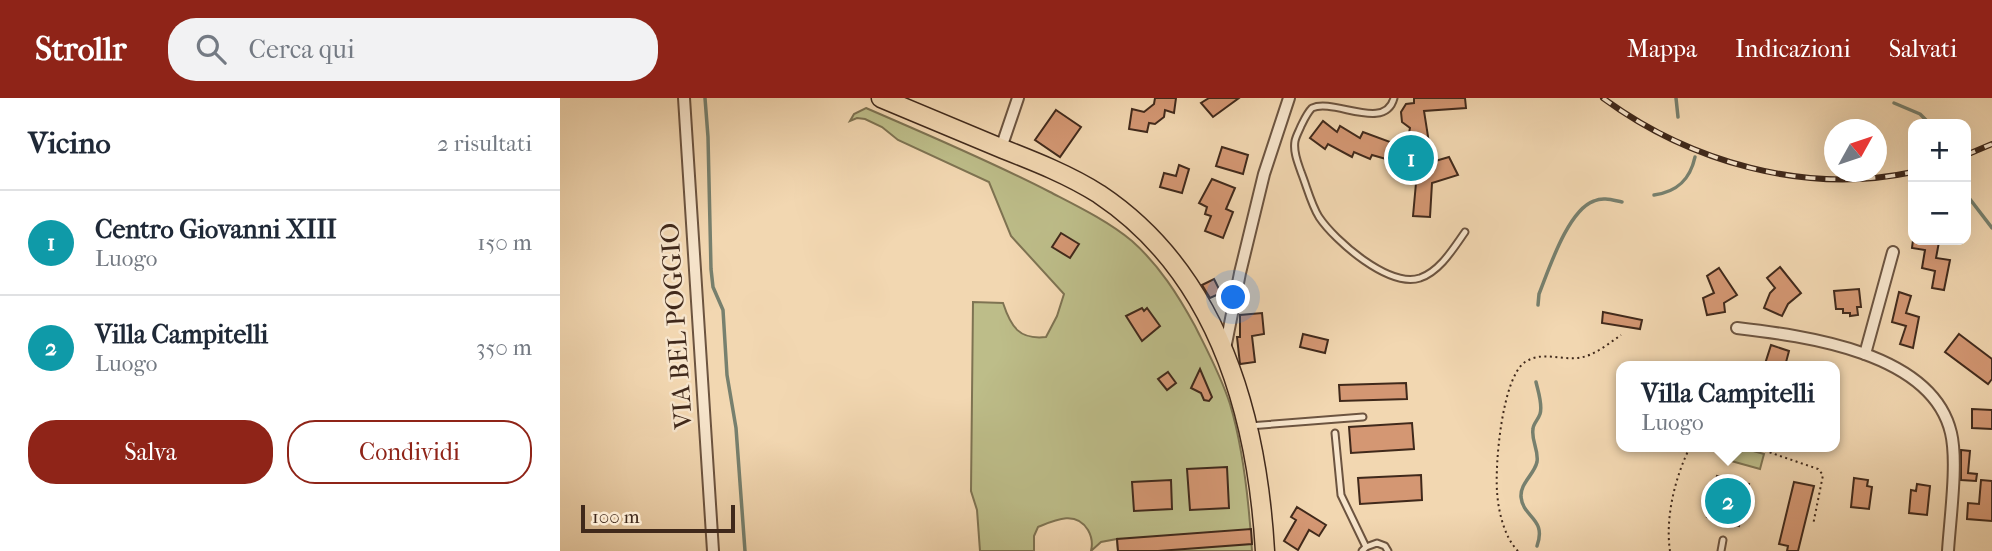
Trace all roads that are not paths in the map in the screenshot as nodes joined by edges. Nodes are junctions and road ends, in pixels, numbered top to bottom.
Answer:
1 (684, 98) edge
2 (881, 98) edge
3 (1018, 98) edge
4 (1289, 98) edge
5 (1394, 98) edge
6 (1001, 148) junction
7 (1465, 232) dead end
8 (1893, 253) dead end
9 (1737, 328) dead end
10 (1225, 351) junction
11 (1865, 354) junction
12 (1363, 418) dead end
13 (1249, 426) junction
14 (1335, 433) dead end
15 (1723, 540) dead end
16 (1364, 549) edge
17 (713, 551) edge
18 (1265, 551) edge
19 (1388, 551) edge
20 (1721, 551) edge
21 (1948, 551) edge

1 - 17 street, VIA BEL POGGIO
2 - 6 main road
3 - 6 street
4 - 10 street
5 - 7 lane
6 - 10 main road
8 - 11 street
9 - 11 street
10 - 13 main road
11 - 21 street
12 - 13 lane
13 - 18 main road
14 - 16 lane
15 - 20 lane
16 - 19 lane

